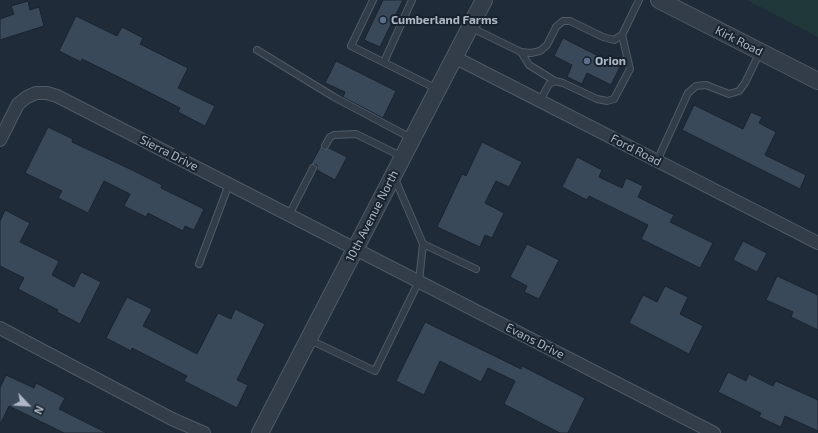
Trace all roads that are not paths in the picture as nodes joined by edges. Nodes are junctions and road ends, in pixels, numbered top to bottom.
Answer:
1 (374, 0) edge
2 (412, 0) edge
3 (484, 0) edge
4 (639, 0) edge
5 (659, 0) edge
6 (470, 27) junction
7 (622, 35) junction
8 (257, 50) dead end
9 (520, 52) junction
10 (760, 52) junction
11 (454, 57) junction
12 (384, 62) junction
13 (555, 81) junction
14 (818, 81) edge
15 (438, 90) junction
16 (540, 101) junction
17 (412, 138) junction
18 (0, 140) edge
19 (324, 146) dead end
20 (403, 157) junction
21 (657, 161) junction
22 (313, 168) dead end
23 (393, 176) junction
24 (229, 184) junction
25 (289, 215) junction
26 (818, 243) edge
27 (423, 244) junction
28 (355, 249) junction
29 (199, 264) dead end
30 (476, 269) dead end
31 (419, 281) junction
32 (0, 328) edge
33 (308, 340) junction
34 (204, 433) edge
35 (260, 433) edge
36 (714, 433) edge

1 - 12 lane
2 - 12 lane
3 - 6 street, 10th Avenue North
4 - 7 lane
5 - 10 street, Kirk Road
6 - 9 lane
6 - 11 street, 10th Avenue North
7 - 9 lane
7 - 13 lane
8 - 17 lane
9 - 13 lane
10 - 14 street, Kirk Road
10 - 21 lane
11 - 15 street, 10th Avenue North
11 - 16 street, Ford Road
12 - 15 lane
13 - 16 lane
15 - 17 street, 10th Avenue North
16 - 21 street, Ford Road
17 - 20 street, 10th Avenue North
18 - 24 street, Sierra Drive
19 - 20 lane
20 - 23 street, 10th Avenue North
21 - 26 street, Ford Road
22 - 25 lane
23 - 27 lane
23 - 28 street, 10th Avenue North
24 - 25 street, Sierra Drive
24 - 29 lane
25 - 28 street, Sierra Drive
27 - 30 lane
27 - 31 lane
28 - 31 street, Evans Drive
28 - 33 street, 10th Avenue North
31 - 33 lane
31 - 36 street, Evans Drive
32 - 34 street
33 - 35 street, 10th Avenue North

